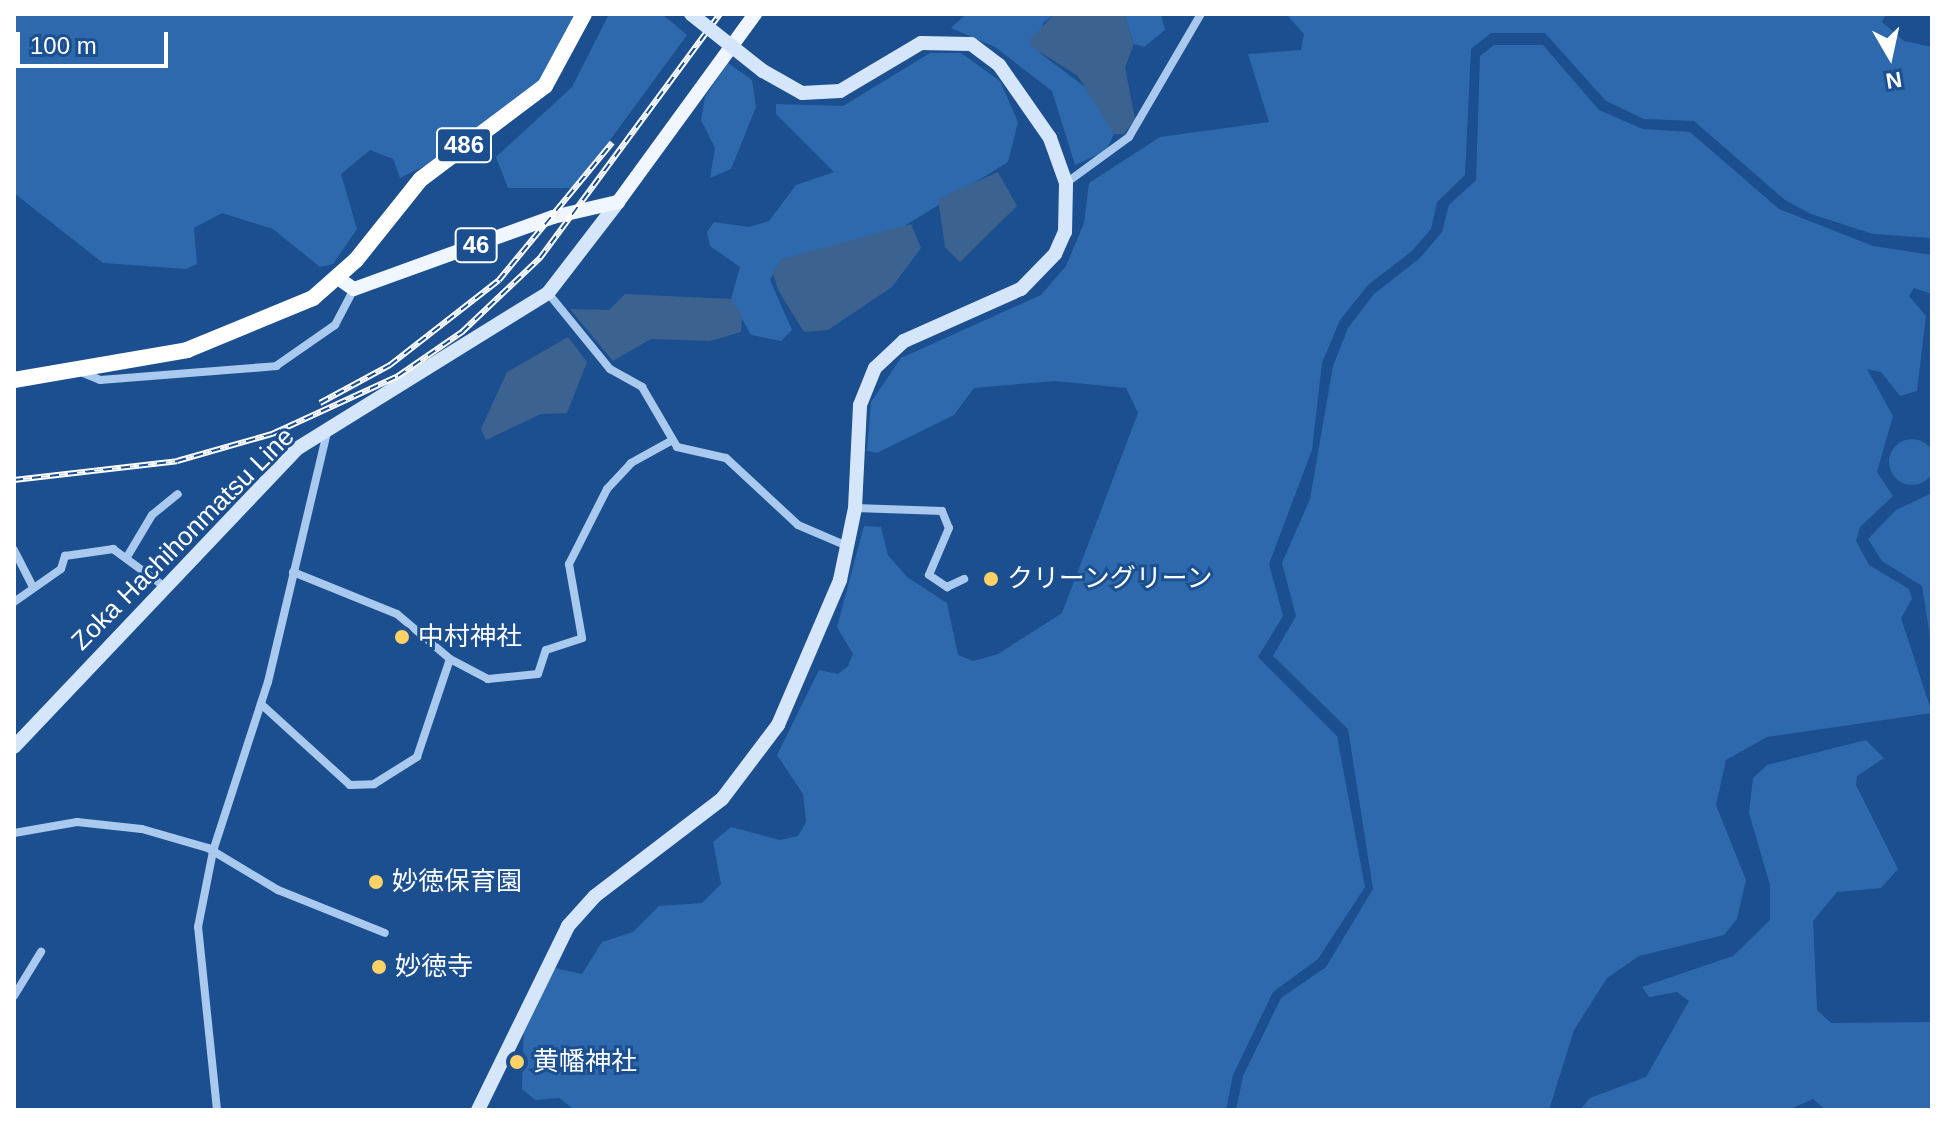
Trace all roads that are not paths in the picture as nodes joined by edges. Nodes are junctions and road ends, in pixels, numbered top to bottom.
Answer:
1 (584, 14) edge
2 (691, 14) edge
3 (755, 14) edge
4 (1201, 14) edge
5 (1066, 183) junction
6 (618, 202) junction
7 (338, 278) junction
8 (354, 289) junction
9 (548, 293) junction
10 (83, 373) junction
11 (14, 380) edge
12 (327, 433) junction
13 (671, 441) junction
14 (178, 494) dead end
15 (855, 508) junction
16 (847, 546) junction
17 (14, 550) edge
18 (127, 557) junction
19 (293, 572) junction
20 (964, 579) dead end
21 (33, 587) junction
22 (165, 587) junction
23 (14, 602) edge
24 (450, 659) junction
25 (261, 704) junction
26 (14, 747) edge
27 (14, 833) edge
28 (213, 851) junction
29 (385, 933) dead end
30 (41, 952) dead end
31 (14, 996) edge
32 (217, 1110) edge
33 (478, 1110) edge

1 - 7 highway, 486
2 - 5 street, bridge
3 - 6 main road
4 - 5 street
5 - 15 street
6 - 8 main road, 46
6 - 9 street, Zoka Hachihonmatsu Line
7 - 8 main road
7 - 10 highway, 486
8 - 10 street
9 - 12 street, Zoka Hachihonmatsu Line
9 - 13 street
10 - 11 highway, 486
12 - 19 street
12 - 22 street, Zoka Hachihonmatsu Line
13 - 16 street
13 - 24 street
14 - 18 street
15 - 16 street
15 - 20 street
16 - 33 street
17 - 21 street
18 - 21 street
18 - 22 street
19 - 24 street
19 - 25 street
21 - 23 street
22 - 26 street, Zoka Hachihonmatsu Line
24 - 25 street
25 - 28 street
27 - 28 street
28 - 29 street
28 - 32 street
30 - 31 street

